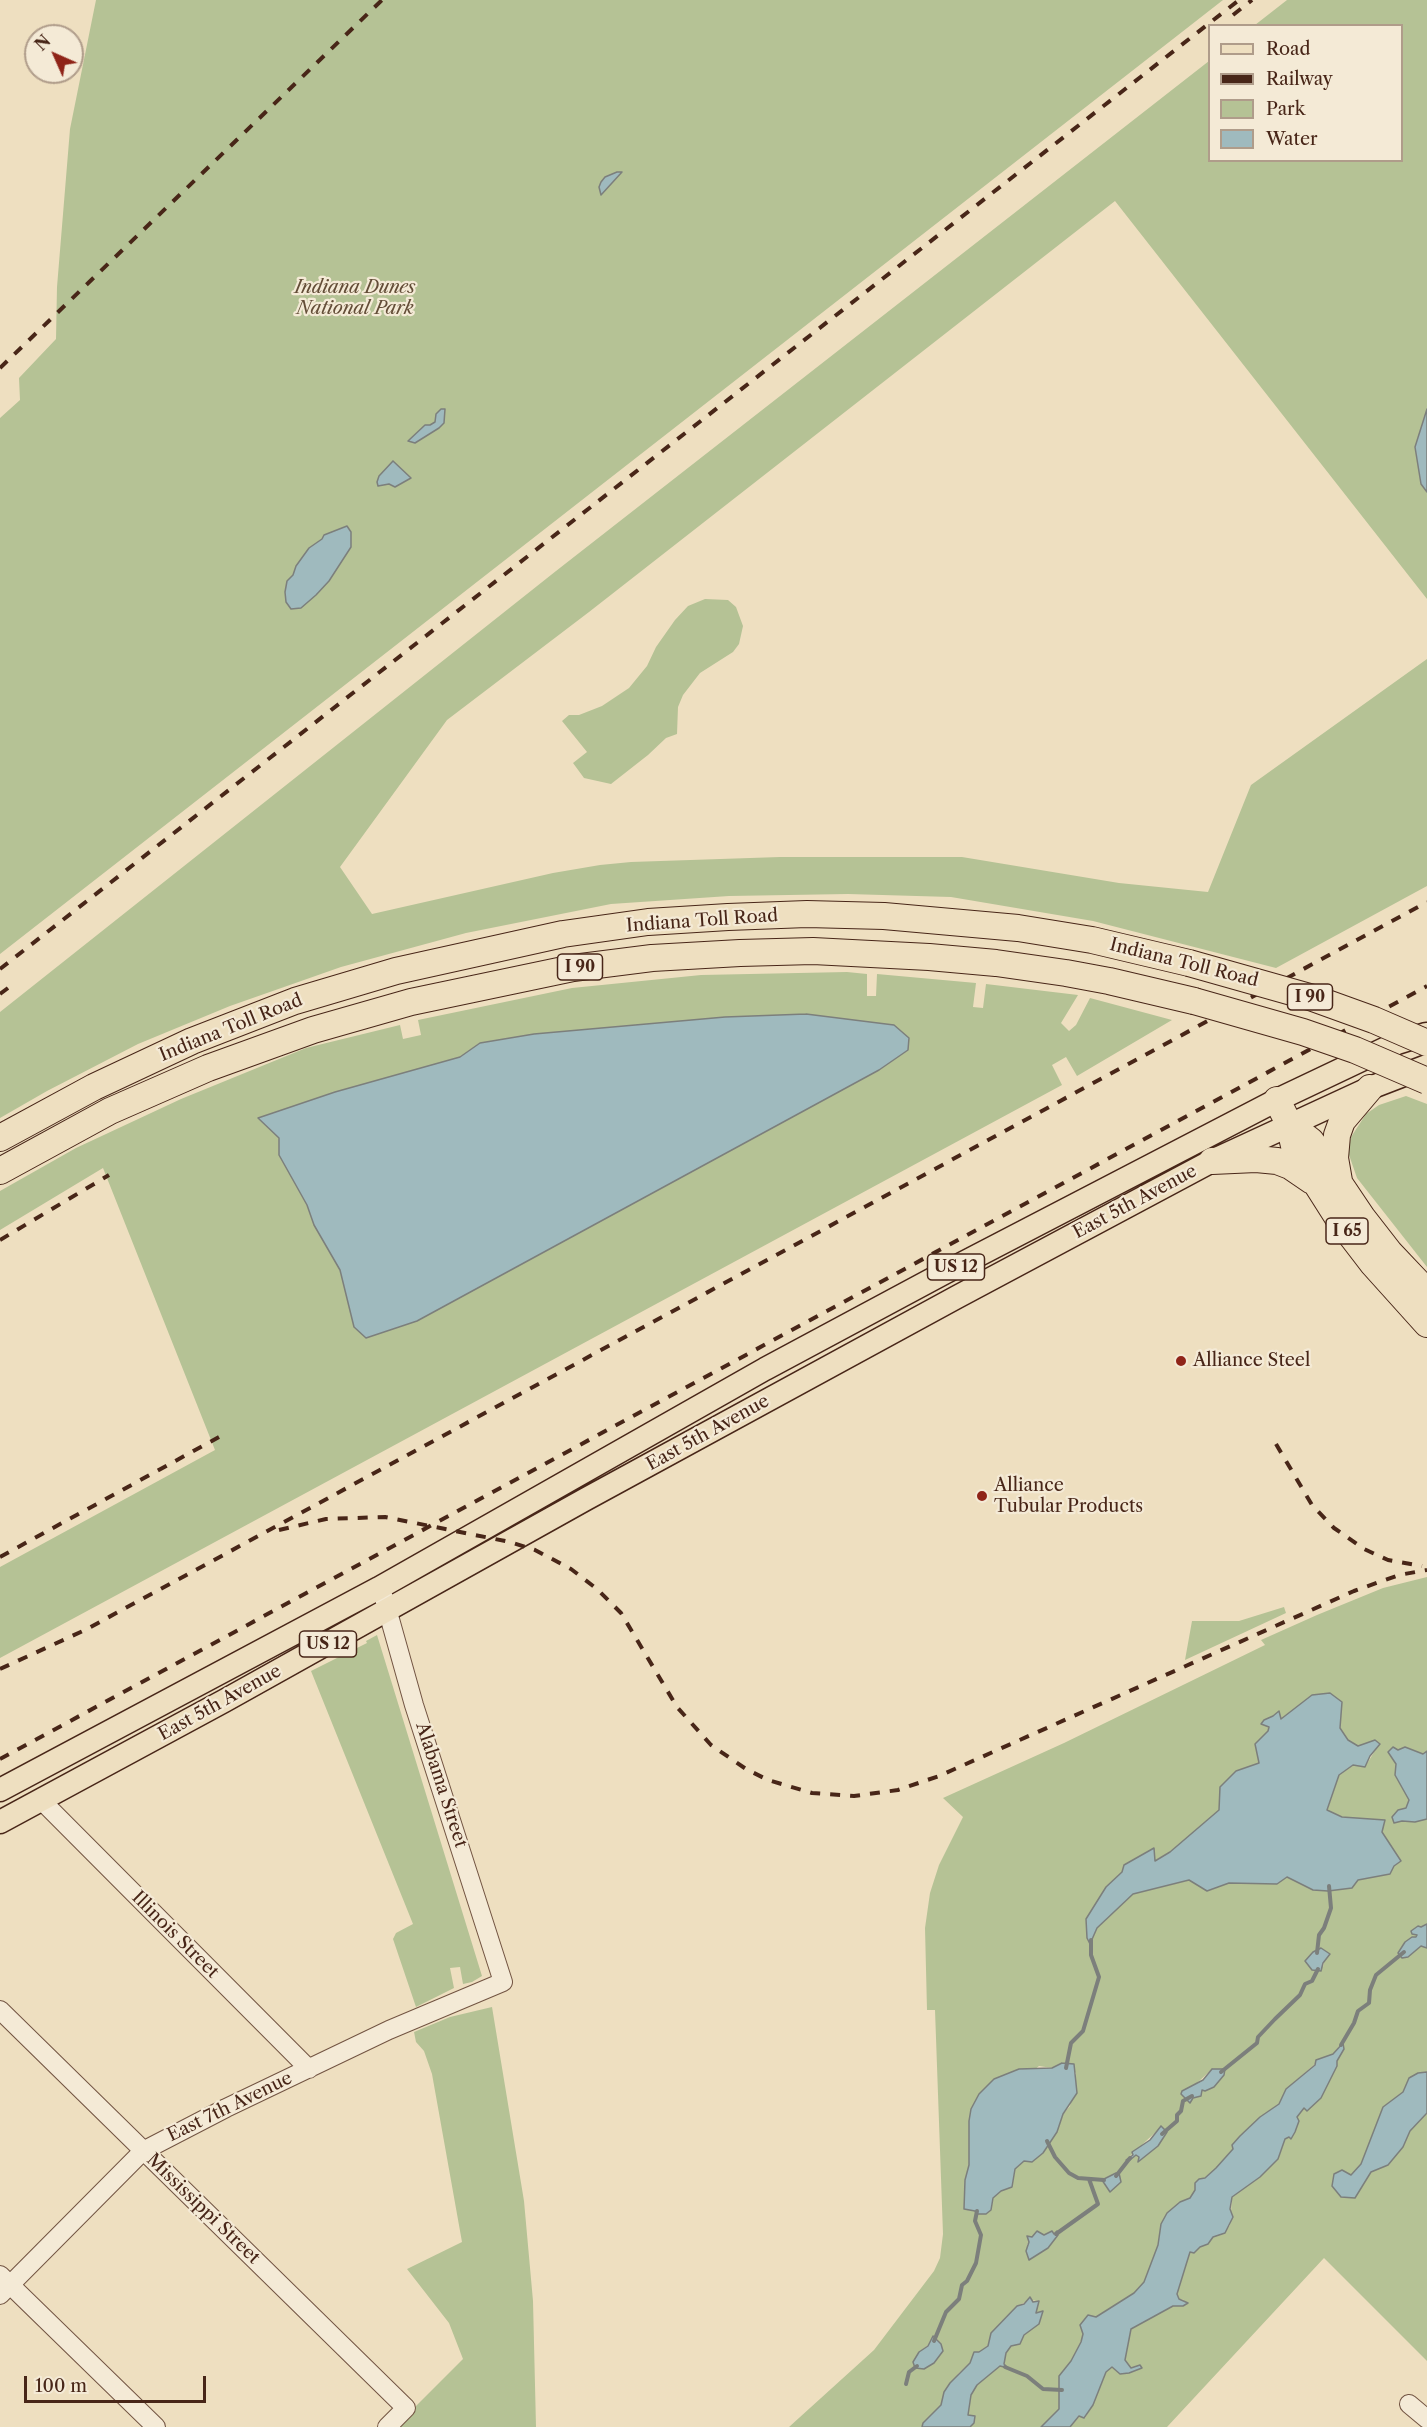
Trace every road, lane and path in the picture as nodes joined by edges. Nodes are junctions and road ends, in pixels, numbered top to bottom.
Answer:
1 (1427, 1034) edge
2 (1427, 1043) edge
3 (1427, 1066) edge
4 (1427, 1081) edge
5 (1370, 1088) junction
6 (1277, 1100) junction
7 (1289, 1124) junction
8 (0, 1138) edge
9 (1212, 1161) junction
10 (0, 1171) edge
11 (1314, 1182) junction
12 (1340, 1184) junction
13 (1427, 1292) edge
14 (1427, 1324) edge
15 (379, 1588) junction
16 (388, 1611) junction
17 (0, 1790) edge
18 (41, 1800) junction
19 (0, 1822) edge
20 (503, 1982) joint
21 (0, 2010) edge
22 (309, 2068) junction
23 (143, 2151) junction
24 (3, 2285) edge
25 (1409, 2404) dead end
26 (1427, 2419) edge
27 (156, 2427) edge
28 (387, 2427) edge

1 - 6 main road, East 5th Avenue / US 12
2 - 8 highway, Indiana Toll Road / I 90, bridge
3 - 5 main road, East 5th Avenue / US 12
4 - 10 highway, Indiana Toll Road / I 90, bridge
5 - 7 main road, East 5th Avenue / US 12
5 - 12 highway
6 - 7 highway, I 65
6 - 15 main road, East 5th Avenue / US 12
7 - 9 main road, East 5th Avenue / US 12
7 - 11 highway, I 65
7 - 12 highway, I 65
9 - 11 highway
9 - 16 main road, East 5th Avenue / US 12
11 - 14 highway, I 65
12 - 13 highway, I 65
15 - 16 street, Alabama Street
15 - 17 main road, East 5th Avenue / US 12
16 - 18 main road, East 5th Avenue / US 12
16 - 20 street, Alabama Street
18 - 19 main road, East 5th Avenue / US 12
18 - 22 street, Illinois Street
20 - 22 street, East 7th Avenue
21 - 23 street, Mississippi Street
22 - 23 street, East 7th Avenue
23 - 24 street, East 7th Avenue
23 - 28 street, Mississippi Street
24 - 27 street
25 - 26 street

